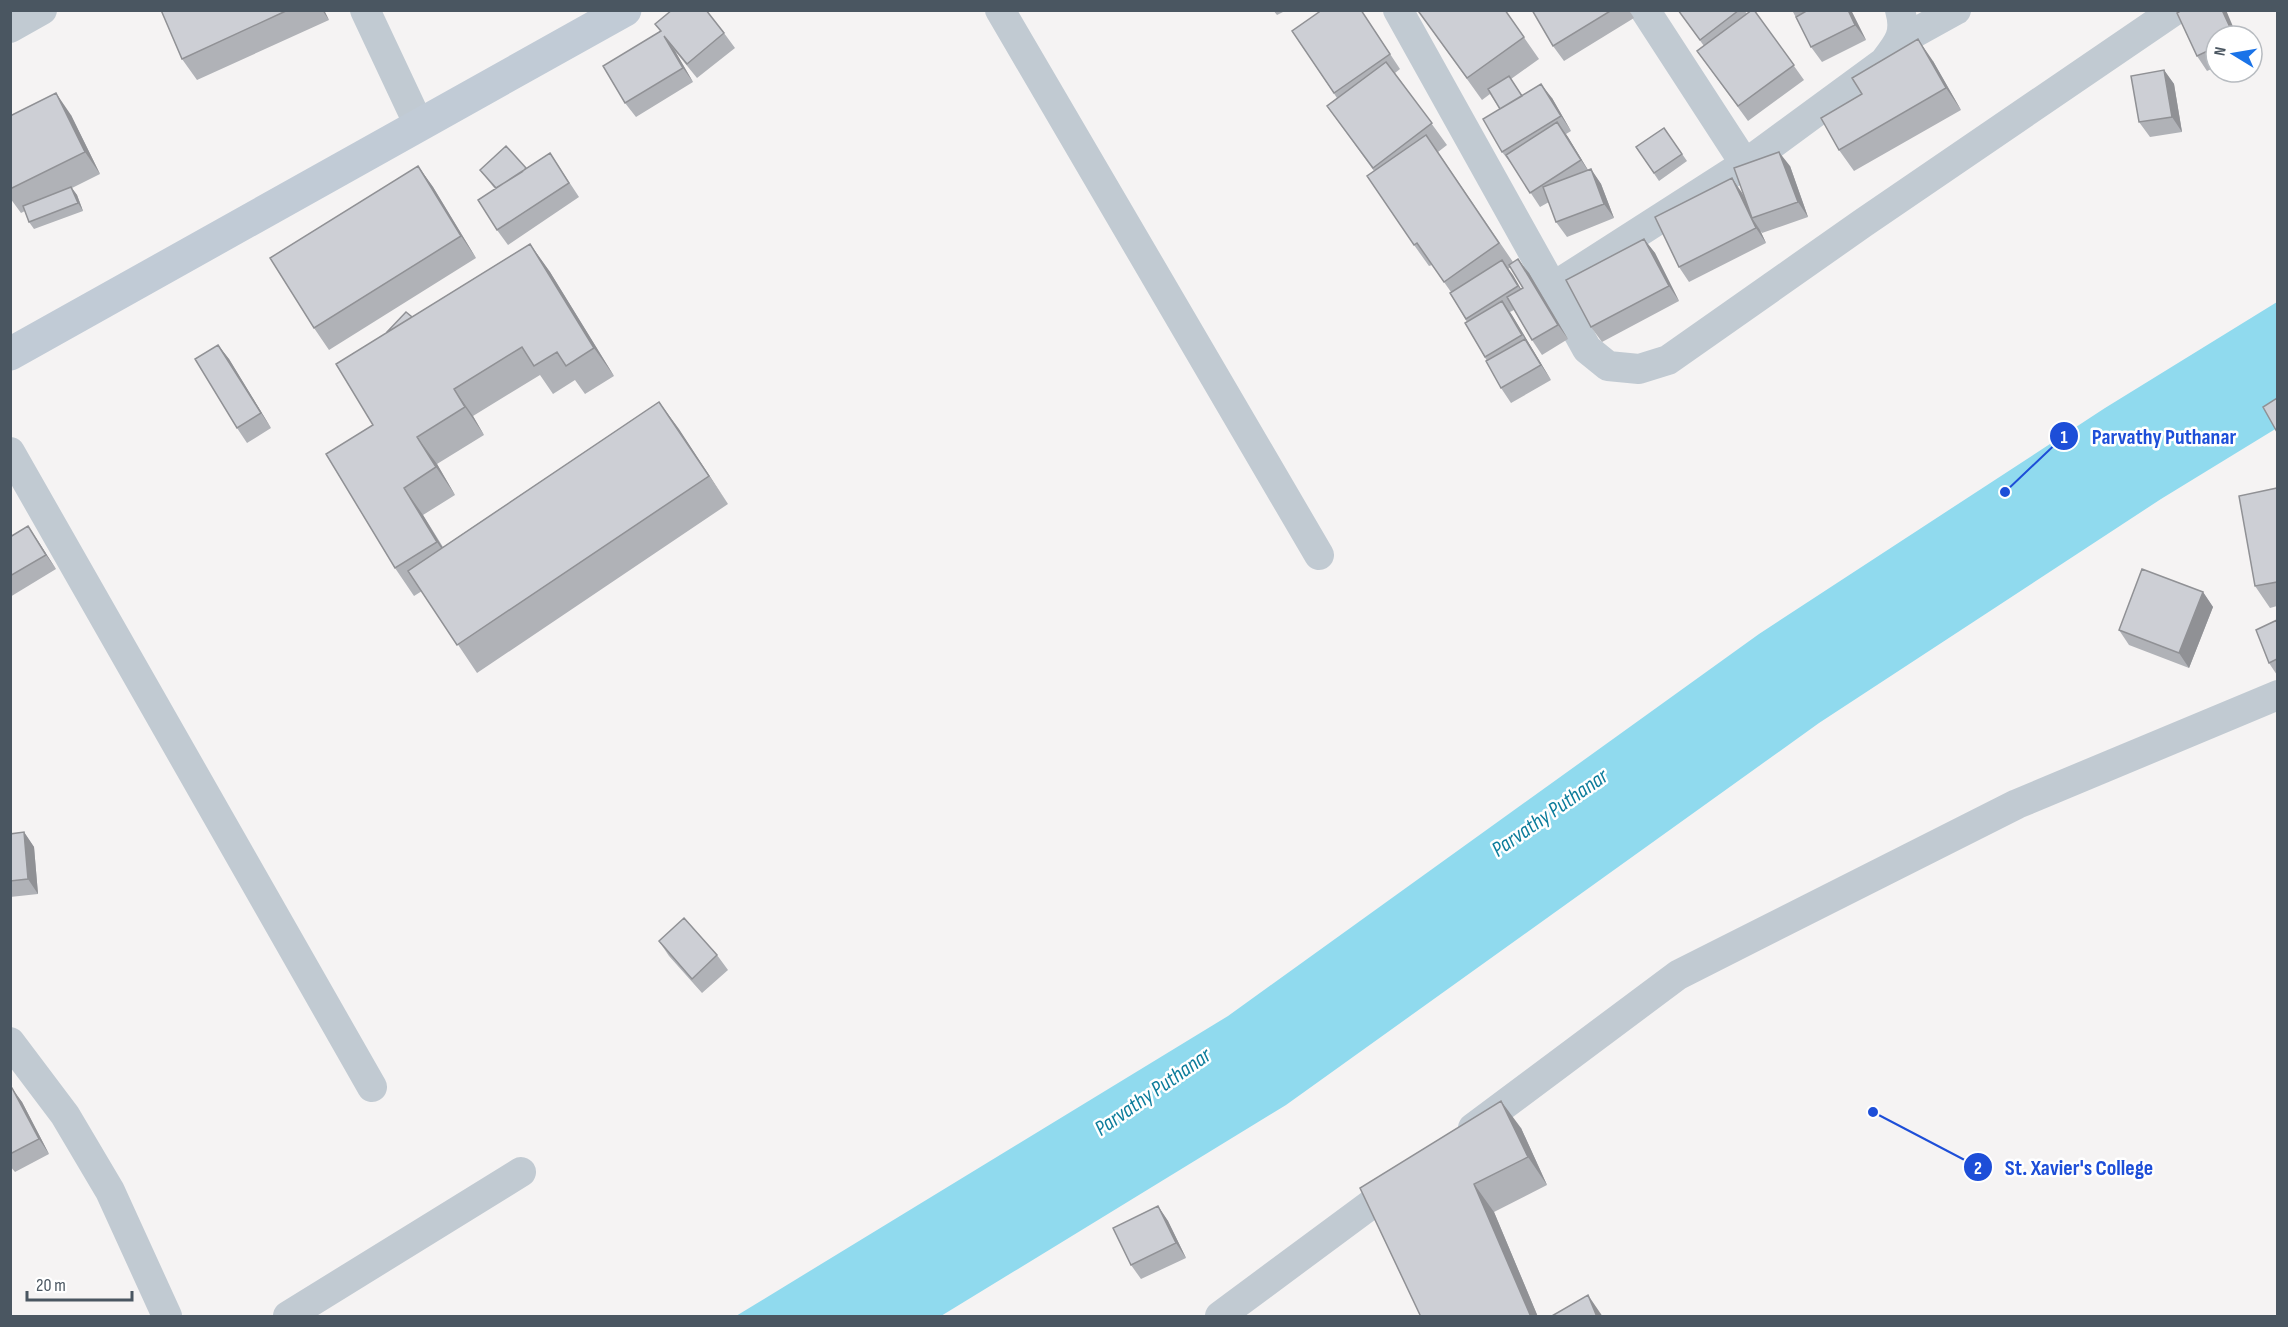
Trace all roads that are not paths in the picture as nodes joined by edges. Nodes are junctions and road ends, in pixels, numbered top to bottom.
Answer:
1 (42, 10) edge
2 (365, 10) edge
3 (625, 10) edge
4 (1000, 10) edge
5 (1398, 10) edge
6 (1645, 10) edge
7 (1900, 10) edge
8 (1956, 10) edge
9 (2175, 10) edge
10 (10, 28) edge
11 (1900, 42) junction
12 (419, 125) junction
13 (1745, 164) junction
14 (1553, 287) junction
15 (10, 354) edge
16 (10, 452) edge
17 (1320, 555) dead end
18 (2277, 695) edge
19 (10, 1042) edge
20 (372, 1087) dead end
21 (1449, 1146) edge
22 (1420, 1167) edge
23 (521, 1172) dead end
24 (167, 1317) edge
25 (288, 1317) edge
26 (1220, 1317) edge

1 - 10 street
2 - 12 street
3 - 12 street
4 - 17 street
5 - 14 street
6 - 13 street
7 - 11 street
8 - 11 street
9 - 14 street
11 - 13 street
12 - 15 street
13 - 14 street
16 - 20 street
18 - 21 street
19 - 24 street
22 - 26 street
23 - 25 street

